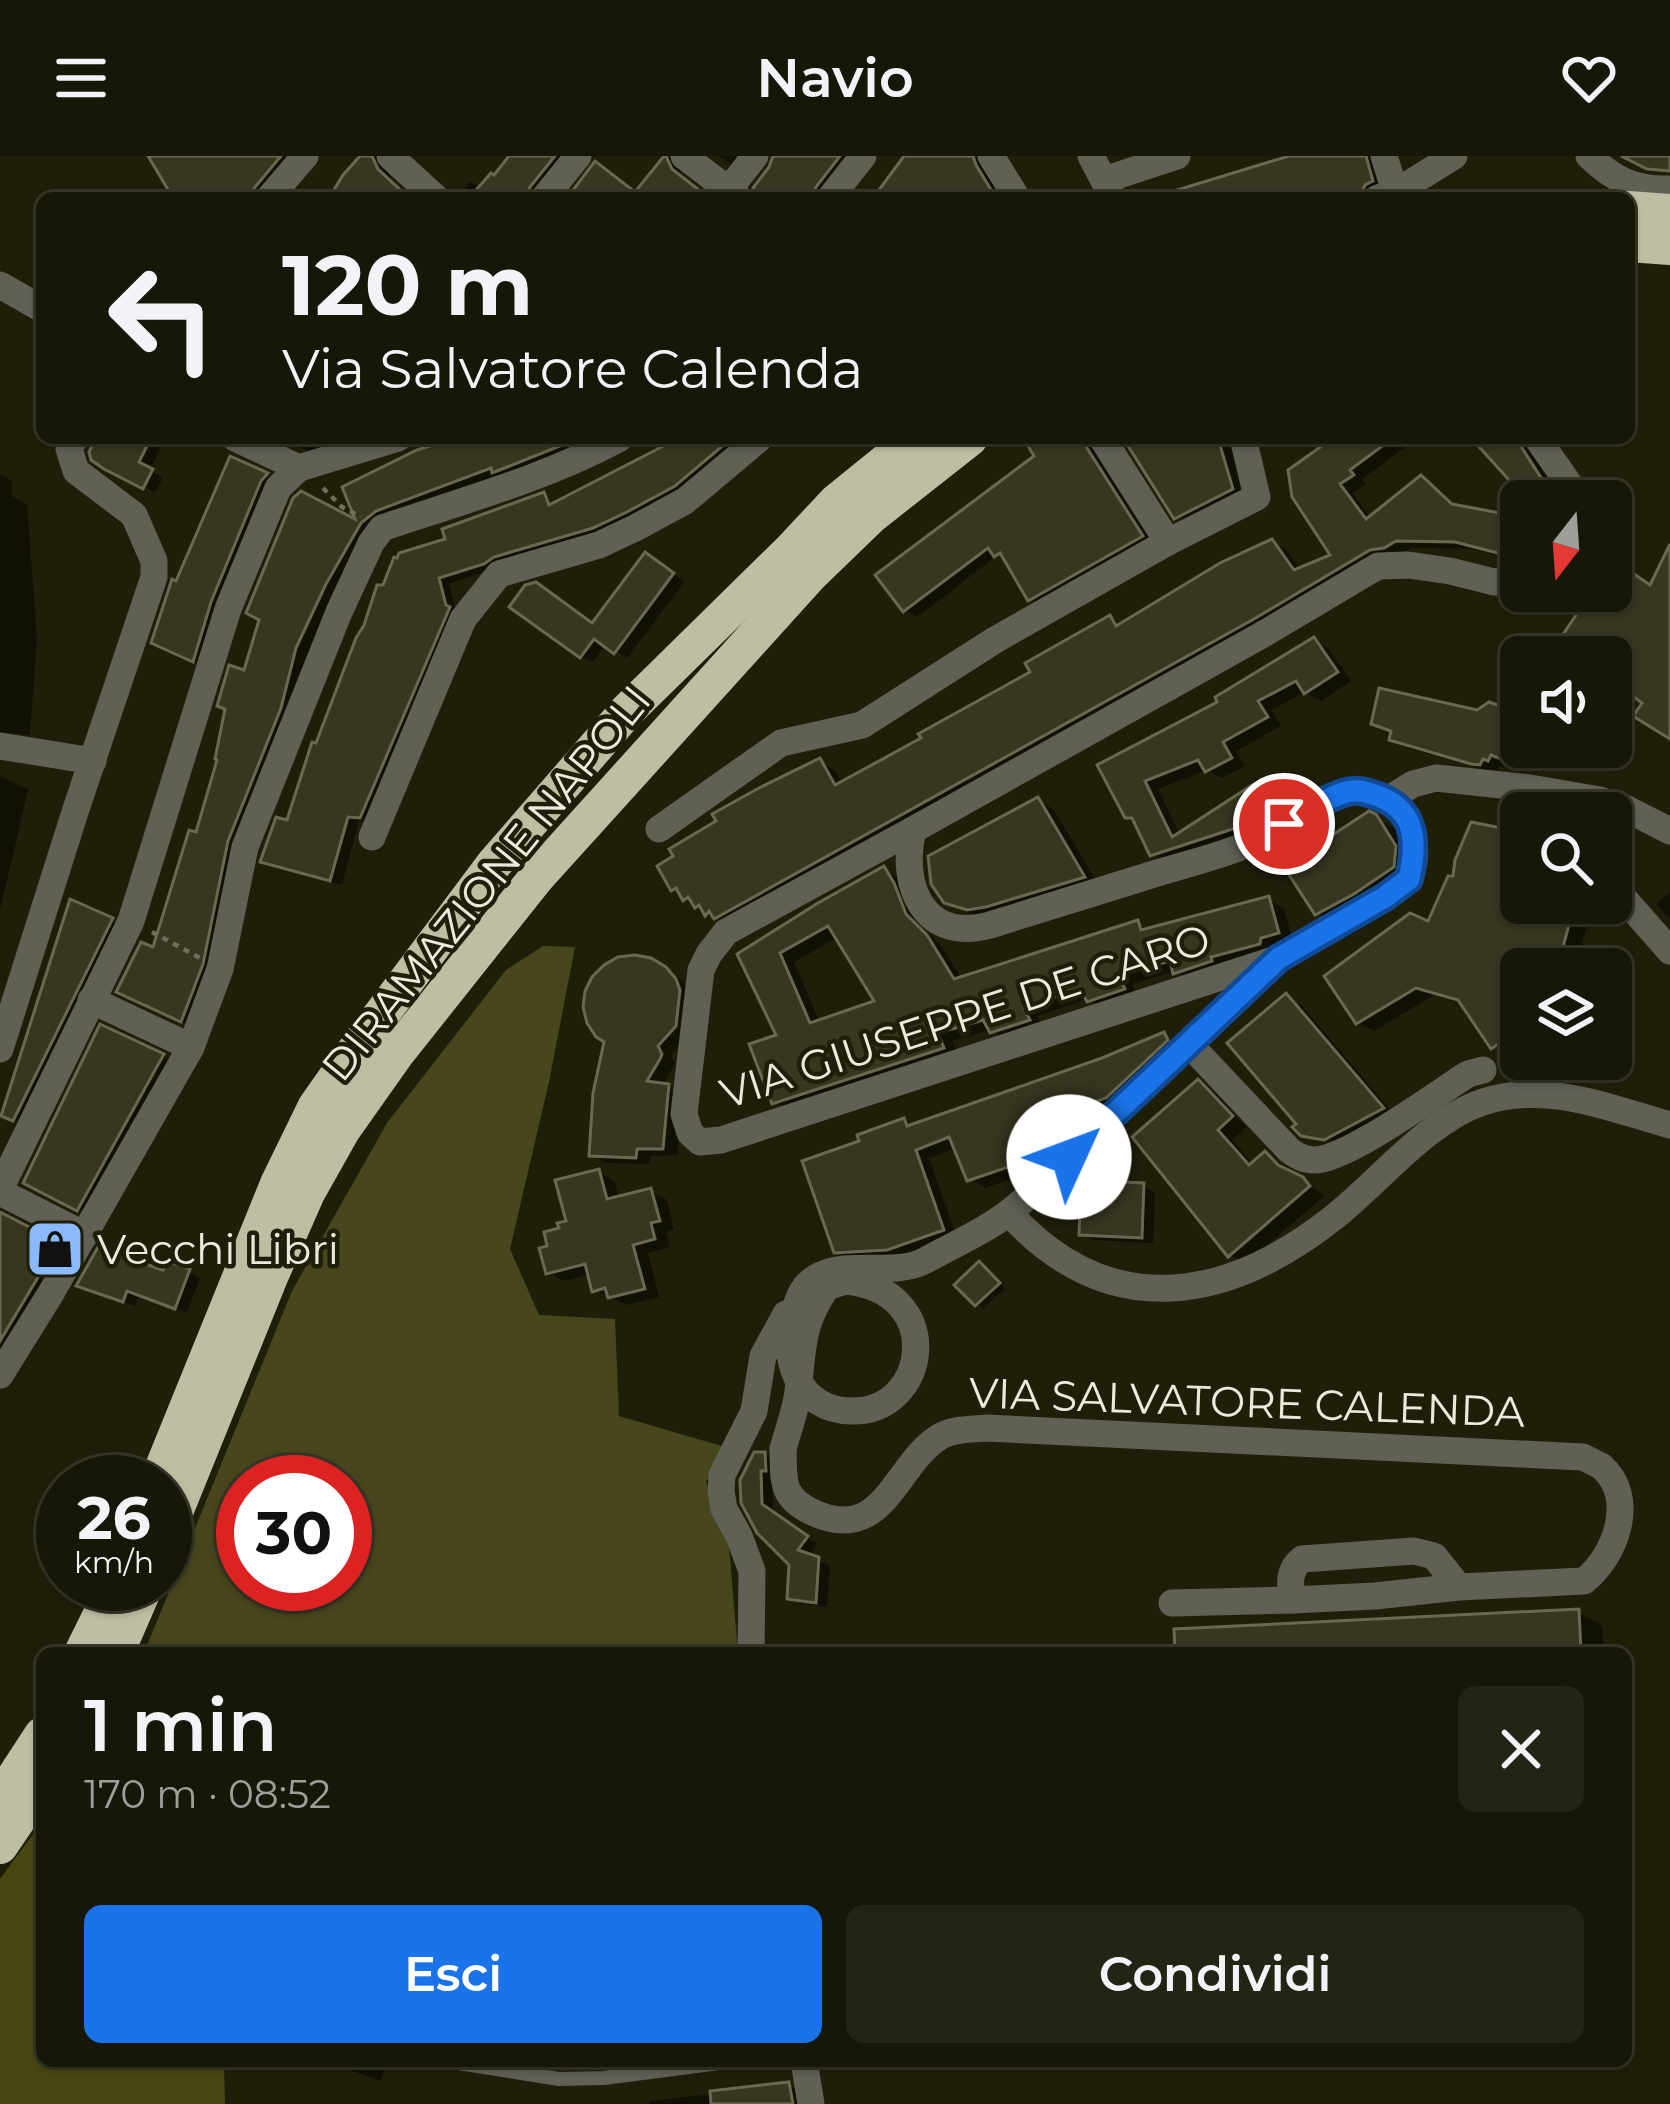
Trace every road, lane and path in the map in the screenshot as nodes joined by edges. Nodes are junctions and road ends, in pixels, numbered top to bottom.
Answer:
1 (305, 156) edge
2 (390, 156) edge
3 (578, 156) edge
4 (684, 156) edge
5 (755, 156) edge
6 (863, 156) edge
7 (991, 156) edge
8 (1177, 156) edge
9 (1384, 156) edge
10 (1454, 156) edge
11 (1588, 156) edge
12 (1103, 178) edge
13 (1670, 189) edge
14 (274, 192) edge
15 (428, 192) edge
16 (549, 192) edge
17 (726, 192) edge
18 (732, 192) edge
19 (835, 192) edge
20 (1013, 192) edge
21 (1389, 192) edge
22 (1396, 192) edge
23 (1635, 209) edge
24 (1670, 212) edge
25 (1635, 244) edge
26 (1670, 247) edge
27 (0, 285) edge
28 (36, 306) edge
29 (72, 444) edge
30 (248, 444) edge
31 (378, 444) edge
32 (609, 444) edge
33 (753, 444) edge
34 (908, 444) edge
35 (962, 444) edge
36 (1106, 444) edge
37 (1244, 444) edge
38 (1541, 444) edge
39 (299, 468) junction
40 (1566, 480) edge
41 (382, 528) junction
42 (1168, 542) junction
43 (801, 562) junction
44 (1500, 582) edge
45 (0, 746) edge
46 (93, 761) junction
47 (1502, 792) edge
48 (1389, 799) junction
49 (1632, 812) edge
50 (929, 821) junction
51 (659, 829) dead end
52 (1670, 831) edge
53 (372, 837) dead end
54 (1632, 908) edge
55 (131, 921) junction
56 (1670, 951) edge
57 (1279, 958) junction
58 (220, 969) junction
59 (91, 1000) junction
60 (1190, 1045) junction
61 (191, 1047) junction
62 (0, 1049) edge
63 (1483, 1070) dead end
64 (1670, 1125) edge
65 (0, 1190) edge
66 (1009, 1213) junction
67 (85, 1235) junction
68 (799, 1296) junction
69 (0, 1375) edge
70 (169, 1455) edge
71 (192, 1470) edge
72 (1459, 1587) junction
73 (1292, 1600) junction
74 (1172, 1603) dead end
75 (103, 1611) edge
76 (134, 1611) edge
77 (85, 1647) edge
78 (119, 1647) edge
79 (751, 1647) edge
80 (36, 1744) edge
81 (36, 1793) edge
82 (0, 1799) edge
83 (0, 1846) edge
84 (477, 2067) edge
85 (689, 2067) edge
86 (805, 2067) edge
87 (811, 2104) edge

1 - 14 street
2 - 15 street
3 - 16 street
4 - 17 street
5 - 18 street
6 - 19 street
7 - 20 street
8 - 12 street
9 - 21 street
10 - 22 street
11 - 13 street
23 - 24 highway
25 - 26 highway
27 - 28 street
29 - 46 street
30 - 39 street
31 - 39 street
32 - 41 street
33 - 53 street
34 - 43 highway, DIRAMAZIONE NAPOLI
35 - 43 highway, DIRAMAZIONE NAPOLI
36 - 42 street
37 - 42 street
38 - 40 street
39 - 41 path
39 - 55 street
41 - 58 street
42 - 51 street
43 - 70 highway, DIRAMAZIONE NAPOLI
43 - 71 highway, DIRAMAZIONE NAPOLI
44 - 50 street
45 - 46 street
46 - 62 street
47 - 48 street
48 - 50 street
48 - 57 street
49 - 52 street
50 - 57 street, VIA GIUSEPPE DE CARO
54 - 56 street
55 - 58 path
55 - 59 street
57 - 60 street
58 - 61 street
59 - 61 street
59 - 65 street
60 - 63 street
60 - 66 street
61 - 67 street
64 - 66 street
65 - 67 street
66 - 68 street
67 - 69 street
68 - 72 street, VIA SALVATORE CALENDA, bridge
68 - 79 street
72 - 73 street, VIA SALVATORE CALENDA
72 - 73 street
73 - 74 street, VIA SALVATORE CALENDA
75 - 77 highway
76 - 78 highway
80 - 82 highway
81 - 83 highway
84 - 85 lane
86 - 87 street

